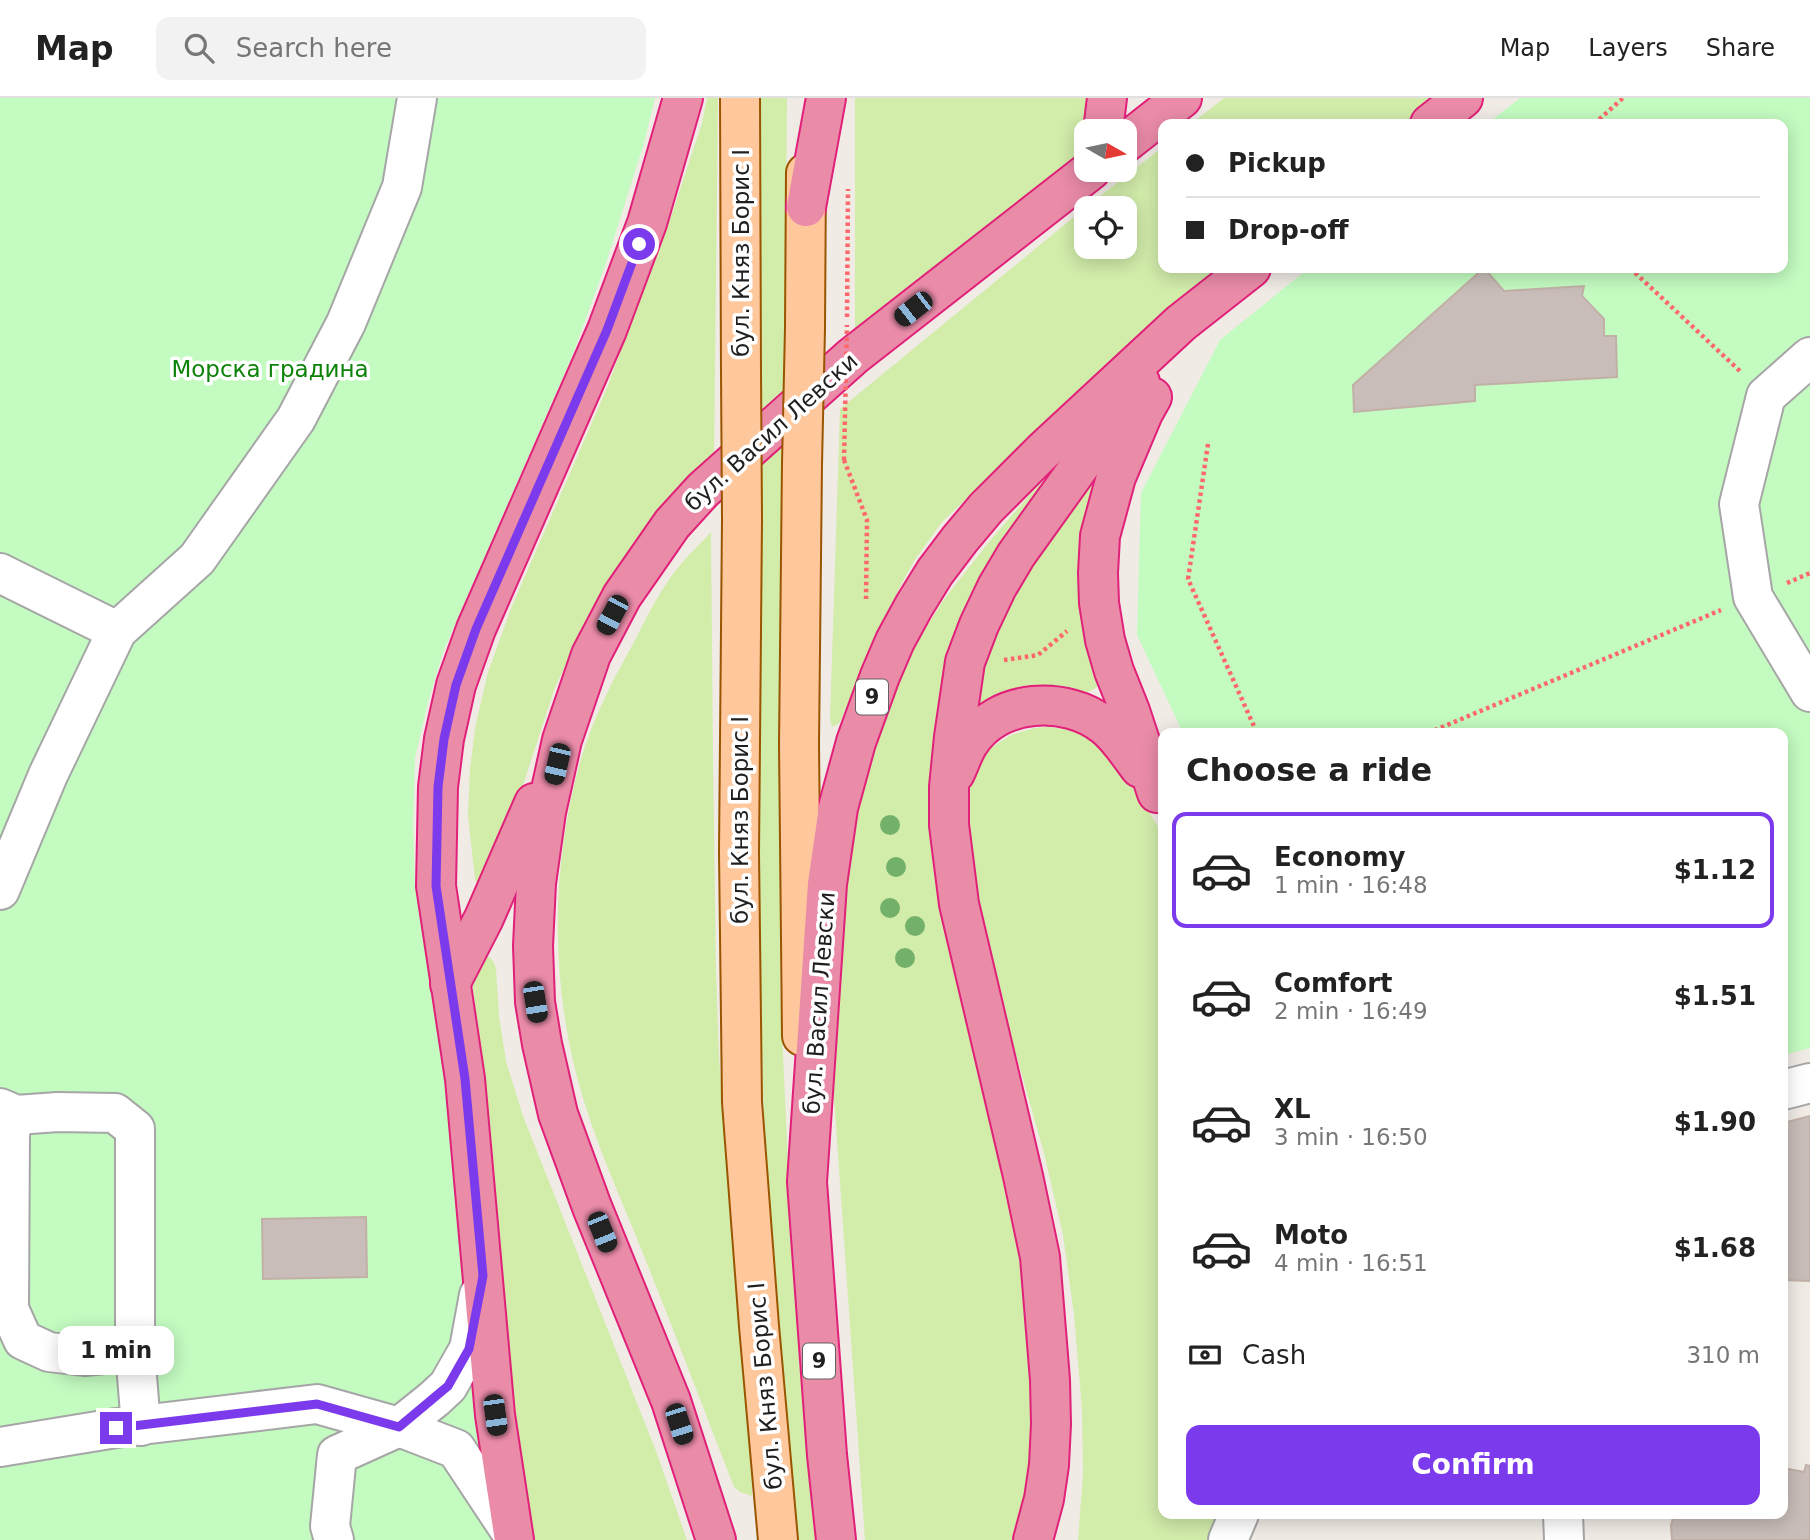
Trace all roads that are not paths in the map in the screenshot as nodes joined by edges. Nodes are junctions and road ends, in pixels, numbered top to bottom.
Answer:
1 (417, 98) edge
2 (683, 98) edge
3 (740, 98) edge
4 (808, 98) edge
5 (826, 98) edge
6 (1107, 98) edge
7 (1182, 98) edge
8 (1463, 98) edge
9 (1104, 119) edge
10 (1436, 119) edge
11 (1138, 133) edge
12 (1074, 181) edge
13 (806, 207) junction
14 (1245, 273) edge
15 (1245, 273) edge
16 (1181, 323) junction
17 (1810, 357) edge
18 (0, 573) edge
19 (117, 631) junction
20 (1810, 692) edge
21 (562, 740) junction
22 (949, 787) junction
23 (1158, 790) edge
24 (1158, 795) edge
25 (0, 890) edge
26 (450, 984) junction
27 (1810, 1083) edge
28 (1788, 1089) edge
29 (8, 1111) edge
30 (807, 1182) junction
31 (483, 1276) junction
32 (123, 1352) junction
33 (129, 1427) junction
34 (399, 1427) junction
35 (0, 1447) edge
36 (1236, 1519) edge
37 (1563, 1519) edge
38 (513, 1538) edge
39 (334, 1540) edge
40 (716, 1540) edge
41 (778, 1540) edge
42 (836, 1540) edge
43 (1033, 1540) edge
44 (1228, 1540) edge
45 (1564, 1540) edge

1 - 19 street
2 - 26 highway
3 - 41 main road, бул. Княз Борис I, bridge
4 - 13 main road
5 - 13 highway
6 - 9 highway
7 - 11 highway
8 - 10 highway
12 - 21 highway, бул. Васил Левски
13 - 30 main road, bridge
14 - 16 highway, бул. Васил Левски / 9
15 - 23 highway
16 - 22 highway
16 - 30 highway, бул. Васил Левски / 9
17 - 20 street
18 - 19 street
19 - 25 street
21 - 26 highway
21 - 40 highway, бул. Васил Левски
22 - 24 highway
22 - 43 highway
26 - 31 highway
27 - 28 street
29 - 32 street
29 - 32 street
30 - 42 highway, 9
31 - 34 street
31 - 38 highway
32 - 33 street
33 - 34 street
33 - 35 street
34 - 38 street
34 - 39 street
36 - 44 street
37 - 45 street

